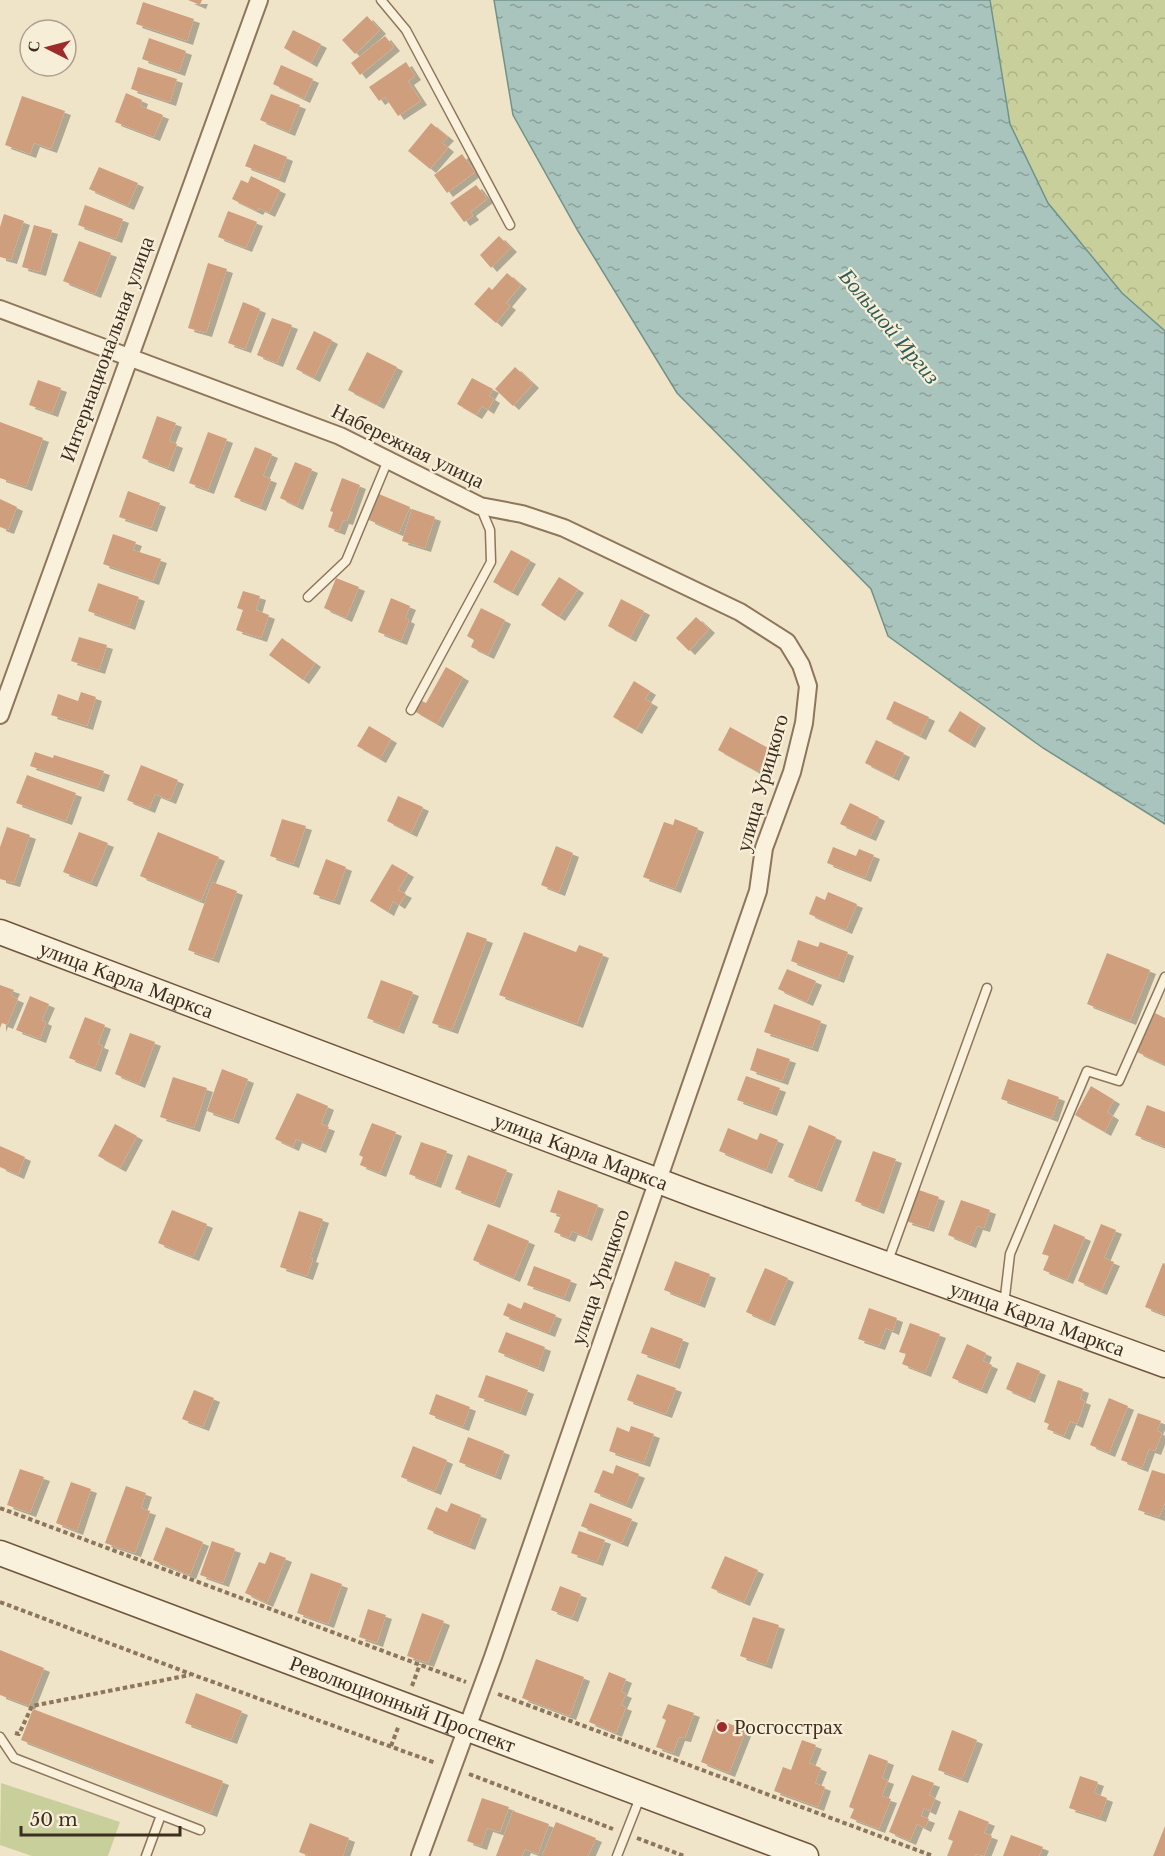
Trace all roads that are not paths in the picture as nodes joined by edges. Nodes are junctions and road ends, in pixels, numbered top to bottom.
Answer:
1 (259, 0) edge
2 (381, 0) edge
3 (510, 225) dead end
4 (0, 309) edge
5 (128, 356) junction
6 (388, 460) junction
7 (480, 506) junction
8 (308, 597) dead end
9 (787, 642) joint
10 (411, 710) dead end
11 (0, 715) edge
12 (0, 932) edge
13 (1165, 977) edge
14 (987, 988) dead end
15 (657, 1181) junction
16 (886, 1264) junction
17 (1004, 1306) junction
18 (1165, 1365) edge
19 (0, 1553) edge
20 (468, 1730) junction
21 (0, 1737) edge
22 (642, 1794) junction
23 (161, 1815) junction
24 (200, 1830) dead end
25 (146, 1856) edge
26 (420, 1856) edge
27 (617, 1856) edge
28 (806, 1856) edge

1 - 5 street, Интернациональная улица
2 - 3 lane
4 - 5 street, Набережная улица
5 - 6 street, Набережная улица
5 - 11 street, Интернациональная улица
6 - 7 street, Набережная улица
6 - 8 lane
7 - 9 street, Набережная улица
7 - 10 lane
9 - 15 street, улица Урицкого
12 - 15 main road, улица Карла Маркса
13 - 17 lane
14 - 16 lane
15 - 16 main road, улица Карла Маркса
15 - 20 street, улица Урицкого
16 - 17 main road, улица Карла Маркса
17 - 18 main road, улица Карла Маркса
19 - 20 main road, Революционный Проспект
20 - 22 main road, Революционный Проспект
20 - 26 street, улица Урицкого
21 - 23 lane
22 - 27 lane
22 - 28 main road, Революционный Проспект
23 - 24 lane
23 - 25 lane

